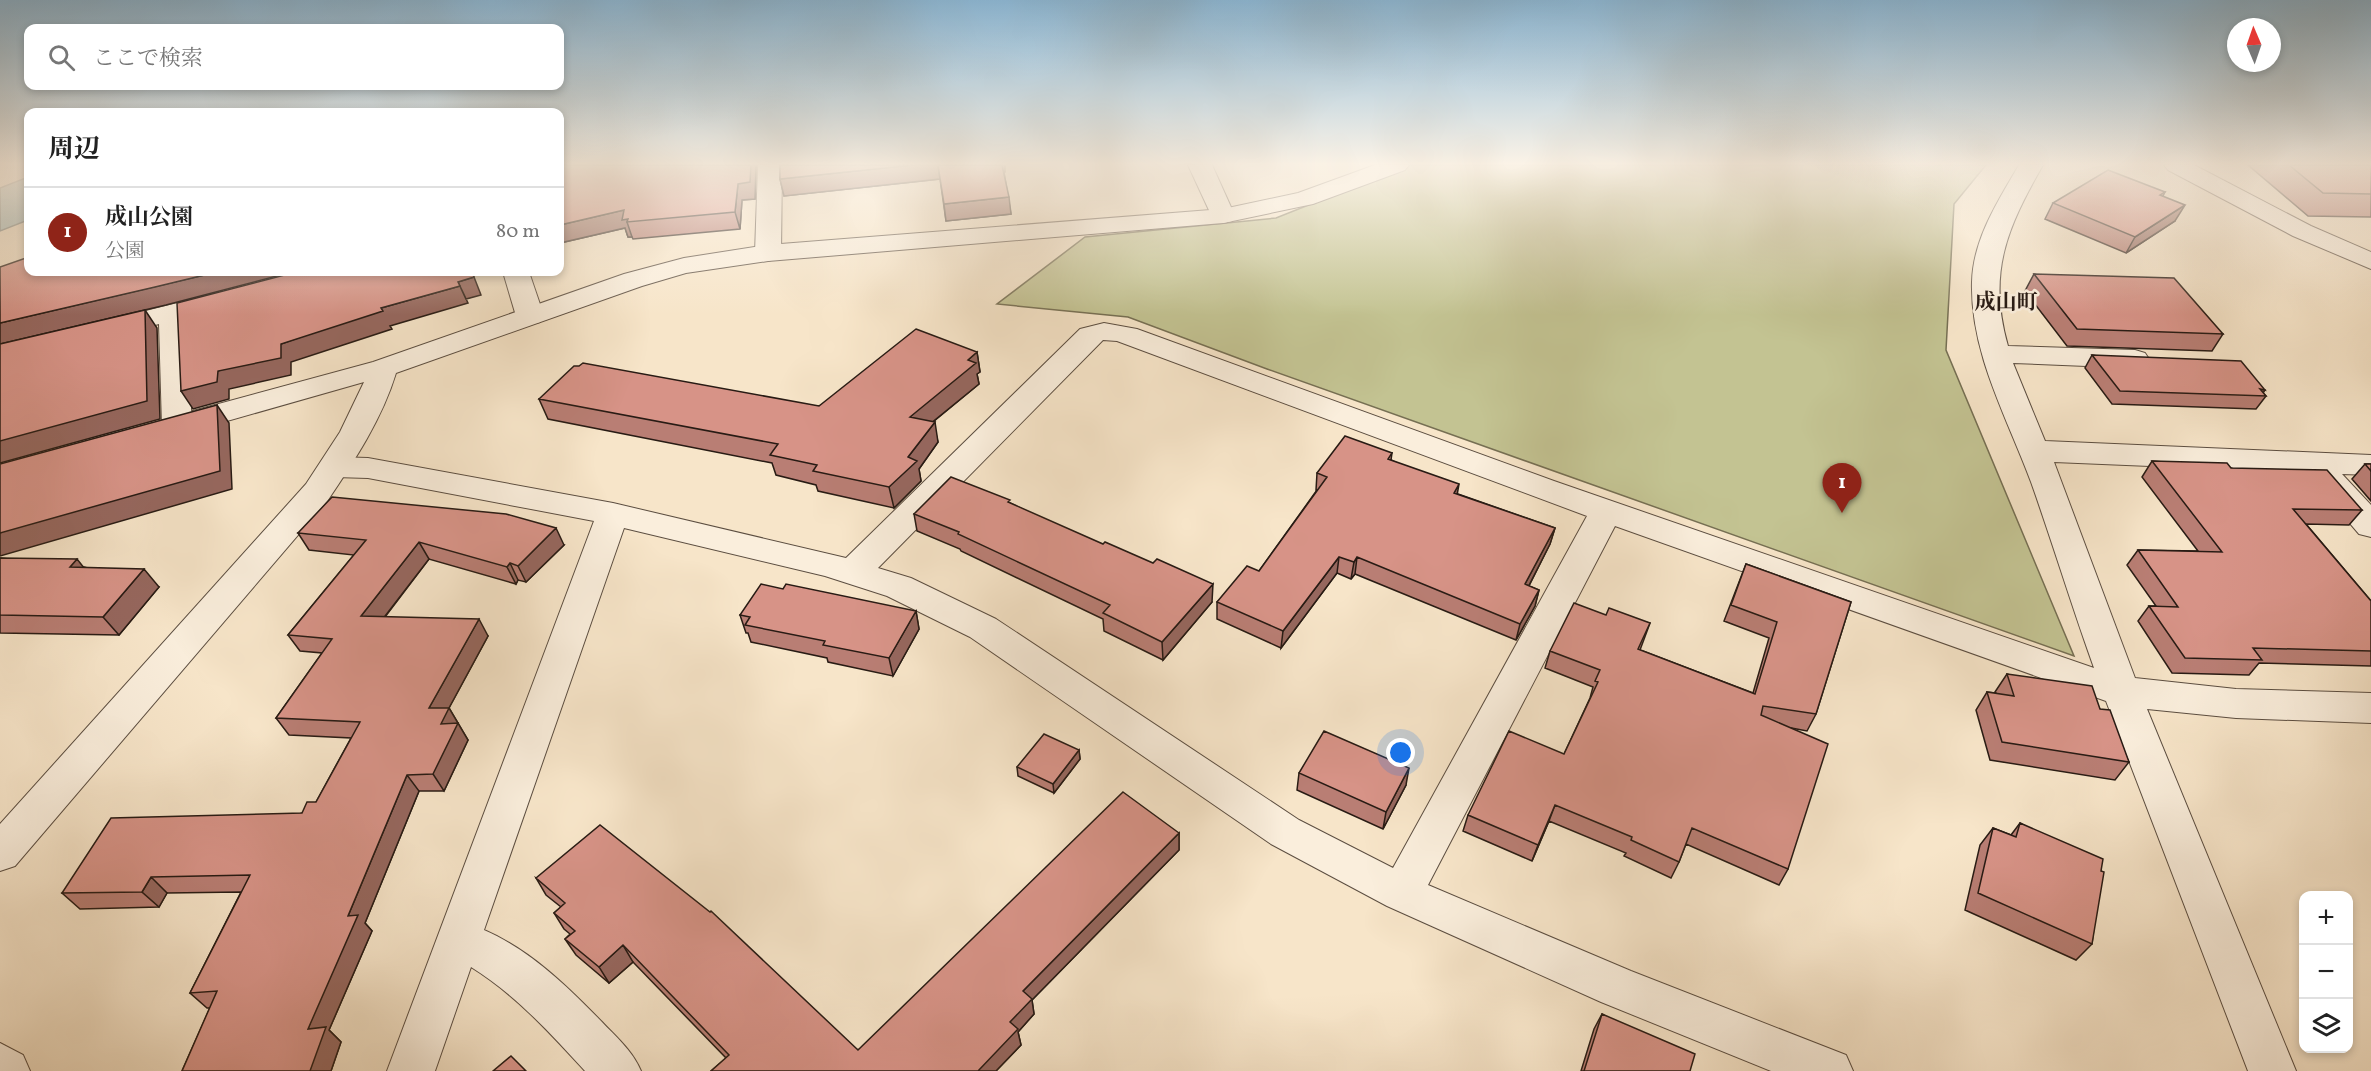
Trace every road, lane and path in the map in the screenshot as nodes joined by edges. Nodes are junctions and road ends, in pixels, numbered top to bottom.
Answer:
1 (769, 215) edge
2 (1227, 215) edge
3 (2003, 215) edge
4 (2271, 215) edge
5 (1222, 216) joint
6 (768, 253) junction
7 (2371, 261) edge
8 (517, 276) edge
9 (242, 294) edge
10 (172, 314) junction
11 (531, 316) junction
12 (80, 335) edge
13 (1996, 354) junction
14 (2162, 361) edge
15 (383, 368) junction
16 (2035, 451) junction
17 (2316, 464) junction
18 (2371, 465) edge
19 (335, 466) junction
20 (1607, 510) junction
21 (613, 514) junction
22 (2371, 526) edge
23 (853, 572) junction
24 (2121, 690) junction
25 (2371, 708) edge
26 (0, 853) edge
27 (1402, 893) junction
28 (460, 940) junction
29 (0, 1066) edge
30 (6, 1071) edge
31 (411, 1071) edge
32 (617, 1071) edge
33 (1829, 1071) edge
34 (2272, 1071) edge

1 - 6 street
2 - 5 street
3 - 13 street
4 - 7 street
5 - 6 street
6 - 11 street
8 - 11 street
9 - 10 street
10 - 12 street
10 - 15 street
11 - 15 street
13 - 14 street
13 - 16 street
15 - 19 street
16 - 17 street
16 - 24 street
17 - 18 street
17 - 22 street
19 - 21 street
19 - 26 street
20 - 23 street
20 - 24 street
20 - 27 street
21 - 23 street
21 - 28 street
23 - 27 street
24 - 25 street
24 - 34 street
27 - 33 street
28 - 31 street
28 - 32 street
29 - 30 street

